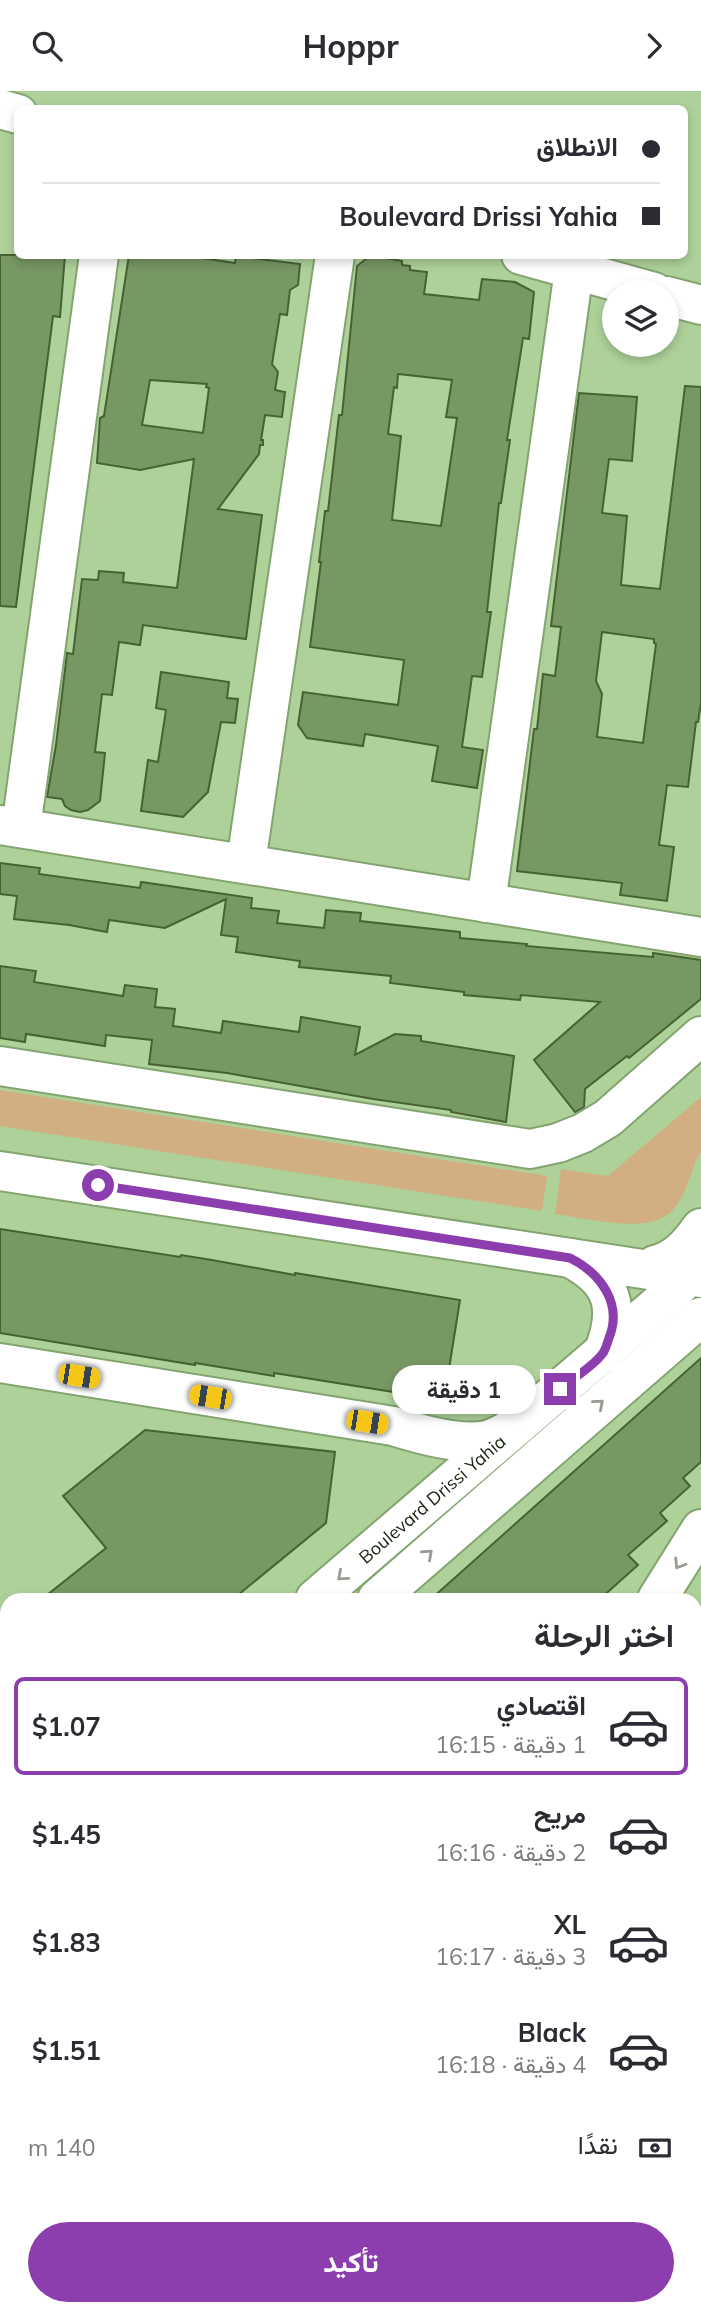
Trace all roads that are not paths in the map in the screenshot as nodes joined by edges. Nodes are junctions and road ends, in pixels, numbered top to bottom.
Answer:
1 (98, 259) edge
2 (334, 259) edge
3 (535, 259) edge
4 (574, 270) junction
5 (610, 280) edge
6 (679, 299) edge
7 (701, 305) edge
8 (11, 826) edge
9 (246, 863) junction
10 (486, 903) junction
11 (701, 937) edge
12 (701, 1036) edge
13 (0, 1066) edge
14 (0, 1171) edge
15 (701, 1228) edge
16 (570, 1258) junction
17 (640, 1268) junction
18 (697, 1269) edge
19 (701, 1317) edge
20 (603, 1353) junction
21 (0, 1363) edge
22 (518, 1425) junction
23 (415, 1433) junction
24 (431, 1498) junction
25 (701, 1529) edge
26 (322, 1593) edge
27 (384, 1593) edge
28 (661, 1593) edge

1 - 8 street
2 - 9 street
3 - 4 street
4 - 5 street
4 - 10 street
6 - 7 street
8 - 9 street
9 - 10 street
10 - 11 street
12 - 13 street
14 - 16 street
15 - 17 street
16 - 17 street
16 - 20 street
17 - 18 street
18 - 20 street, Boulevard Drissi Yahia
27 -> 19 street
20 - 22 street, Boulevard Drissi Yahia
21 - 23 street
22 - 23 street
22 - 24 street, Boulevard Drissi Yahia
23 - 24 street
24 -> 26 street, Boulevard Drissi Yahia
25 -> 28 street

